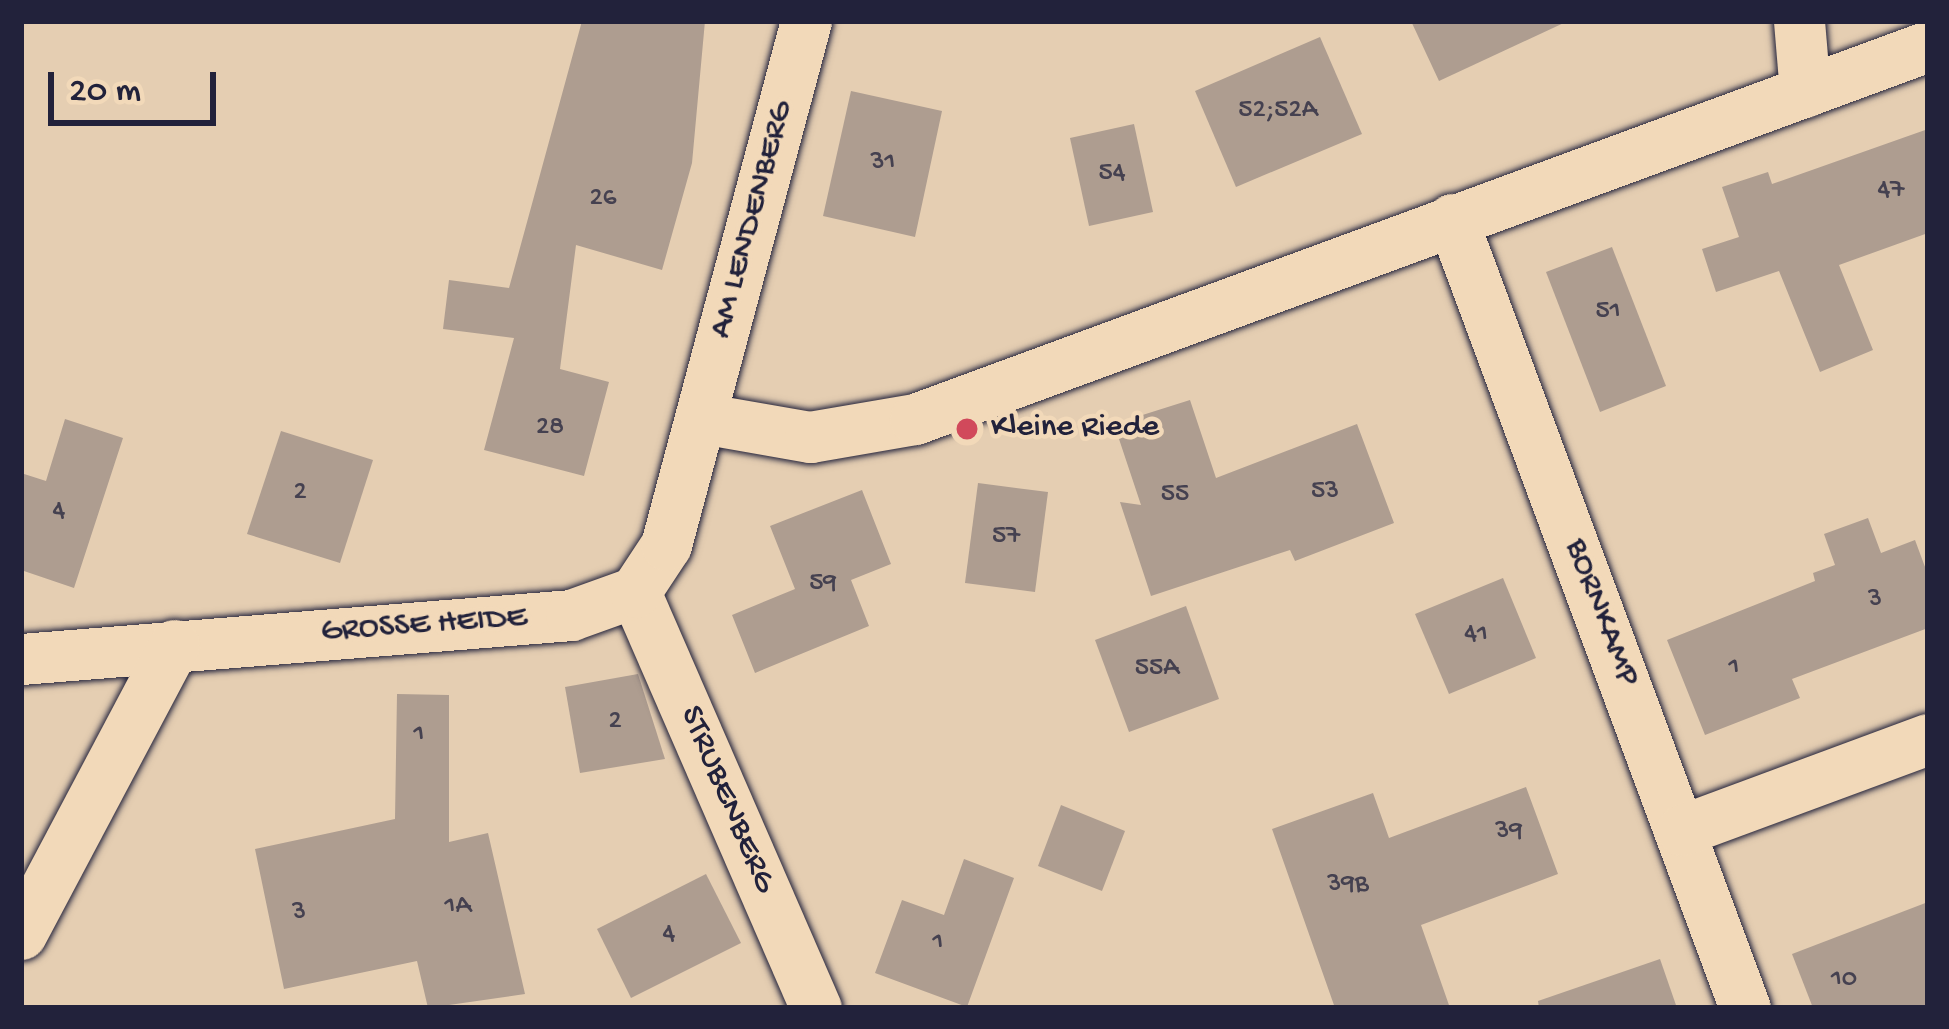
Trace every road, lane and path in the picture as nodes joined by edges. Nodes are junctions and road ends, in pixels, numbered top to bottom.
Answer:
1 (806, 21) edge
2 (1799, 21) edge
3 (1928, 46) edge
4 (1805, 92) junction
5 (1452, 219) junction
6 (700, 418) junction
7 (635, 592) junction
8 (174, 645) junction
9 (21, 659) edge
10 (1928, 739) edge
11 (1682, 830) junction
12 (21, 934) edge
13 (816, 1008) edge
14 (1745, 1008) edge

1 - 6 street, AM LENDENBERG
2 - 4 street
3 - 4 street
4 - 5 street
5 - 6 street
5 - 11 street, BORNKAMP
6 - 7 street
7 - 8 street, GROSSE HEIDE
7 - 13 street, STRUBENBERG
8 - 9 street, GROSSE HEIDE
8 - 12 street
10 - 11 street
11 - 14 street, BORNKAMP

